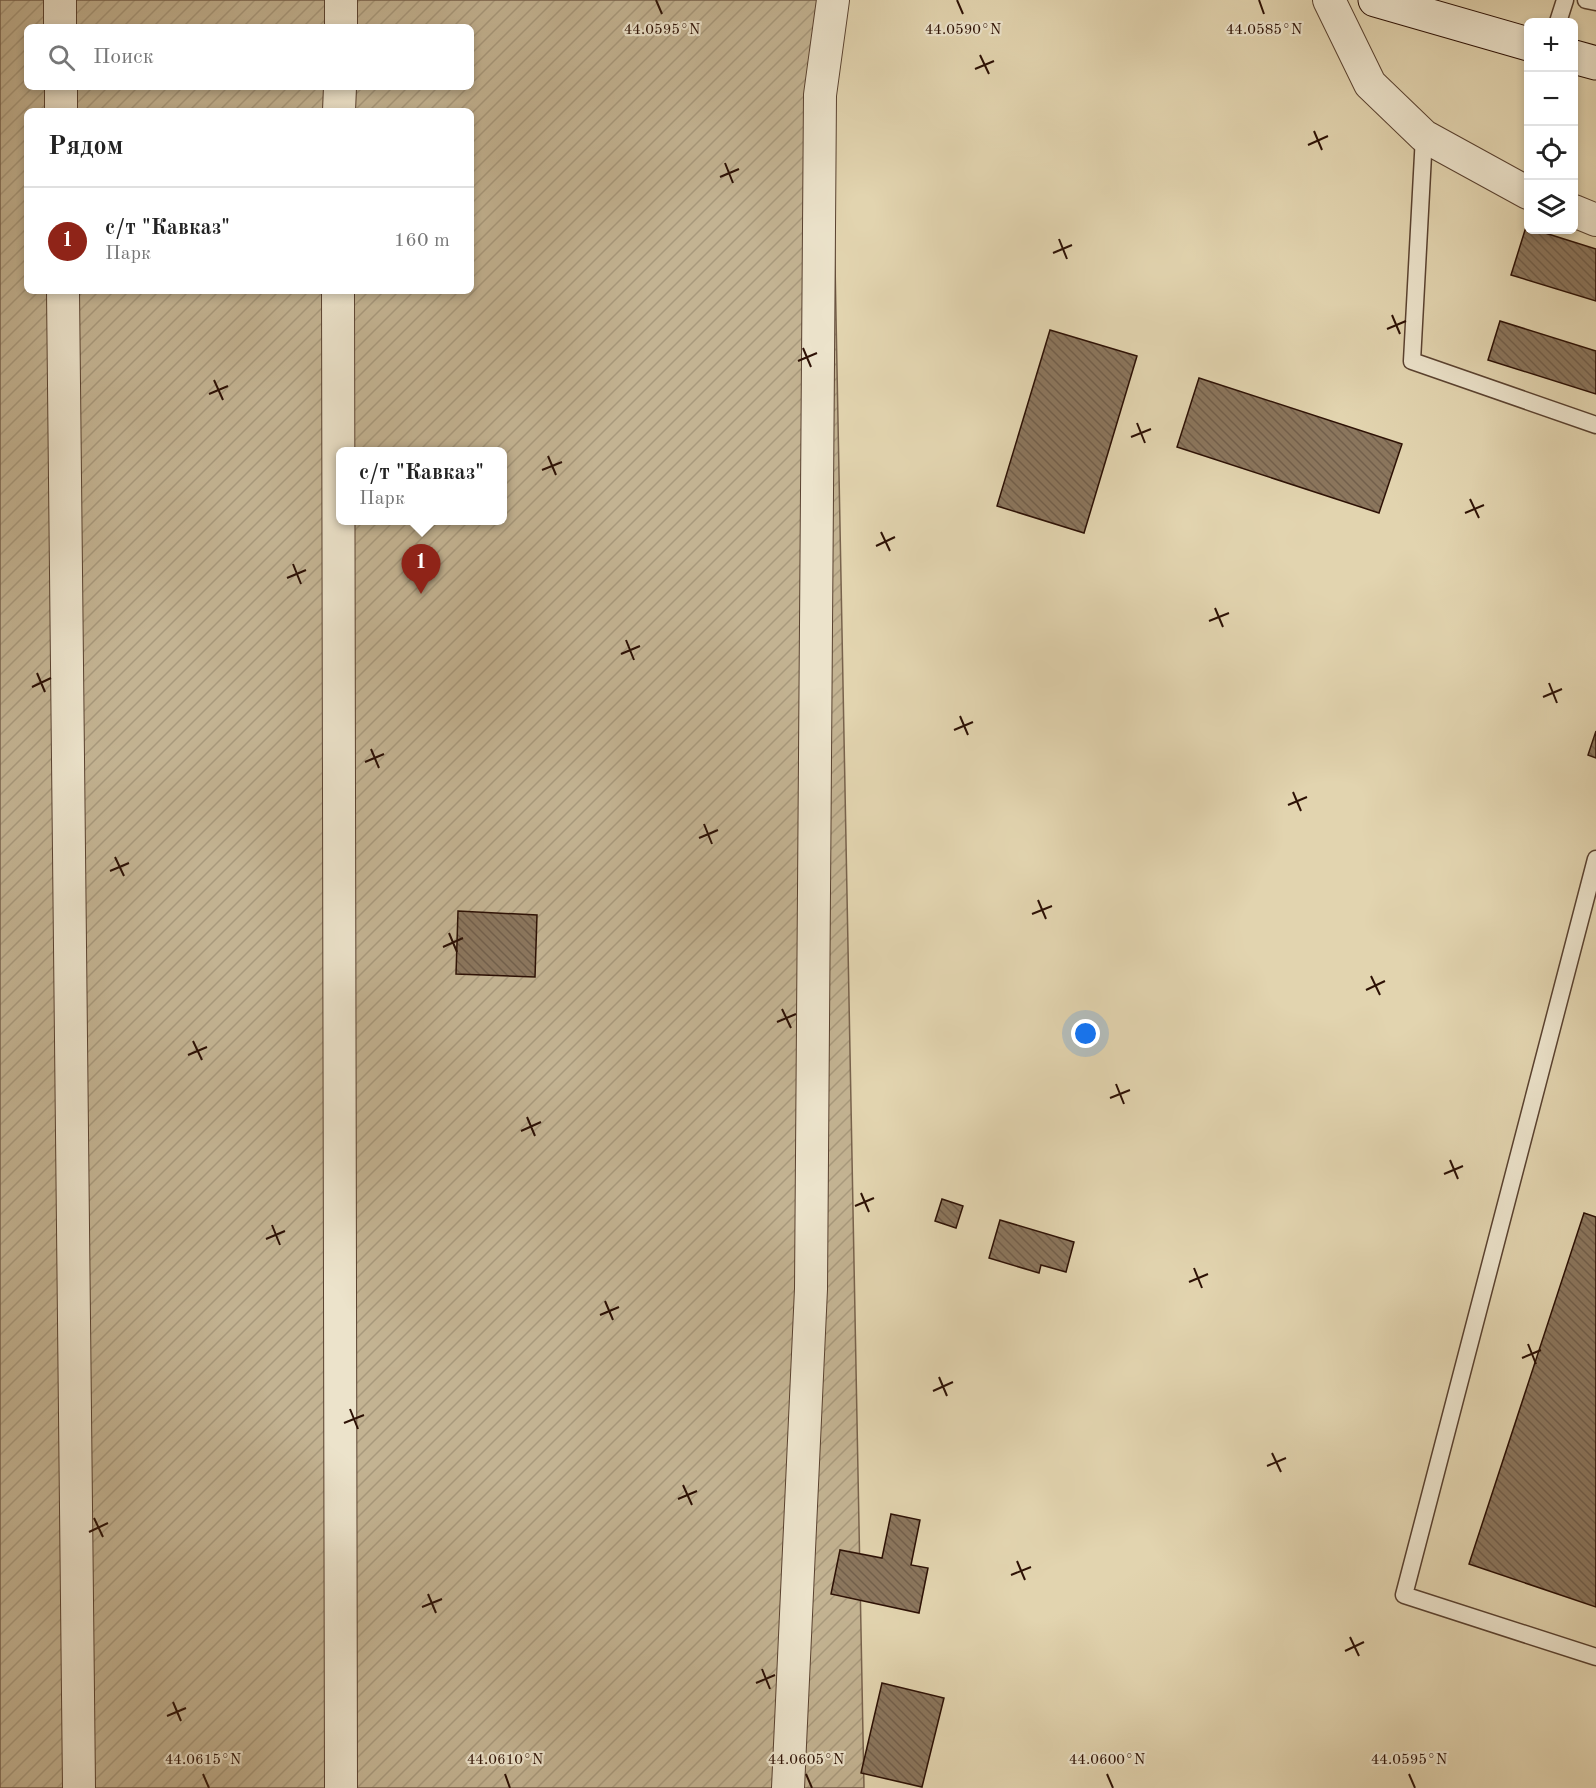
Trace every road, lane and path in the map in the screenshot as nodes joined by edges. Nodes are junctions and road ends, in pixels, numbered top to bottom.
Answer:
1 (60, 0) edge
2 (341, 0) edge
3 (833, 0) edge
4 (1329, 0) edge
5 (1375, 0) edge
6 (1565, 0) edge
7 (1586, 0) edge
8 (1596, 2) edge
9 (1559, 18) edge
10 (60, 24) edge
11 (341, 24) edge
12 (1524, 43) edge
13 (1578, 58) edge
14 (1596, 63) edge
15 (61, 90) edge
16 (340, 90) edge
17 (61, 108) edge
18 (339, 108) edge
19 (1424, 136) junction
20 (1524, 192) edge
21 (1578, 213) edge
22 (1596, 220) edge
23 (63, 294) edge
24 (338, 294) edge
25 (1596, 425) edge
26 (338, 447) edge
27 (338, 525) edge
28 (1596, 859) edge
29 (1596, 1658) edge
30 (79, 1788) edge
31 (340, 1788) edge
32 (788, 1788) edge

1 - 10 street
2 - 11 street
3 - 32 street
4 - 19 street
5 - 12 main road
6 - 9 lane
7 - 8 lane
13 - 14 main road
15 - 17 street
16 - 18 street
19 - 20 street
19 - 25 lane
21 - 22 street
23 - 30 street
24 - 26 street
27 - 31 street
28 - 29 lane

